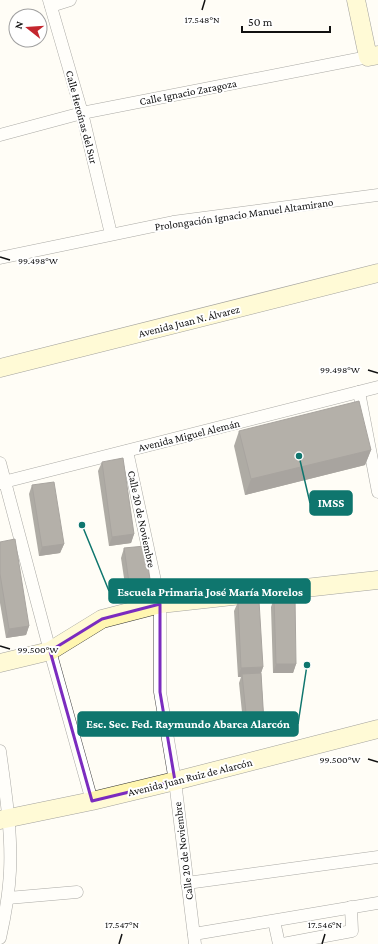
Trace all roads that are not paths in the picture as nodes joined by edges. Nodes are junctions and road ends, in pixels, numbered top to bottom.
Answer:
1 (70, 0) edge
2 (356, 0) edge
3 (50, 3) edge
4 (373, 56) edge
5 (82, 113) junction
6 (0, 135) edge
7 (378, 195) edge
8 (111, 234) junction
9 (0, 258) edge
10 (378, 273) edge
11 (0, 368) edge
12 (378, 388) edge
13 (359, 392) junction
14 (127, 451) junction
15 (0, 463) edge
16 (3, 482) edge
17 (378, 486) edge
18 (378, 580) edge
19 (160, 604) junction
20 (50, 651) junction
21 (0, 663) edge
22 (378, 729) edge
23 (0, 751) edge
24 (175, 781) junction
25 (92, 801) junction
26 (4, 820) edge
27 (378, 857) edge
28 (187, 883) junction
29 (77, 892) dead end
30 (8, 898) junction
31 (378, 903) edge
32 (351, 907) junction
33 (274, 921) junction
34 (0, 938) edge
35 (194, 939) edge
36 (279, 944) edge
37 (283, 944) edge

1 - 3 street
2 - 4 main road
3 - 5 street, Calle Heroínas del Sur
4 - 5 street, Calle Ignacio Zaragoza
5 - 6 street, Calle Ignacio Zaragoza
5 - 8 street, Calle Heroínas del Sur
7 - 8 street, Prolongación Ignacio Manuel Altamirano
8 - 9 street, Prolongación Ignacio Manuel Altamirano
10 - 11 main road, Avenida Juan N. Álvarez
12 - 13 street, Avenida Miguel Alemán
13 - 14 street, Avenida Miguel Alemán
13 - 17 street
14 - 16 street, Avenida Miguel Alemán
14 - 19 street, Calle 20 de Noviembre
15 - 16 street
16 - 20 street
18 - 19 main road
19 - 20 main road
19 - 24 street, Calle 20 de Noviembre
20 - 21 main road
20 - 25 street
22 - 24 main road, Avenida Juan Ruiz de Alarcón
23 - 26 street
24 - 25 main road, Avenida Juan Ruiz de Alarcón
24 - 28 street, Calle 20 de Noviembre
25 - 26 main road, Avenida Juan Ruiz de Alarcón
26 - 30 street
27 - 28 street
28 - 35 street, Calle 20 de Noviembre
29 - 30 street
30 - 34 street
31 - 32 street
32 - 33 street
32 - 37 street
33 - 35 street
33 - 36 street

